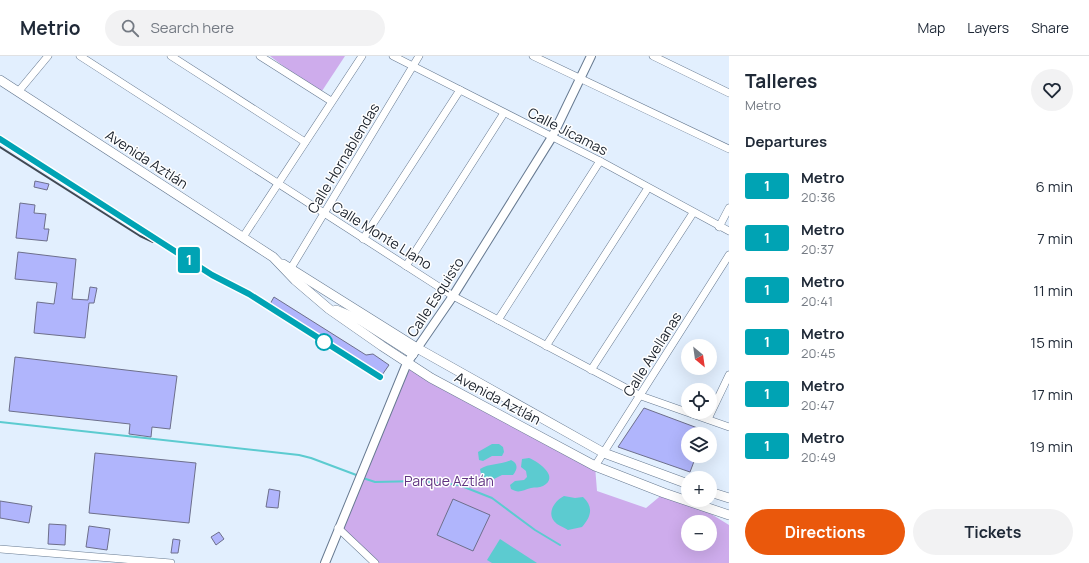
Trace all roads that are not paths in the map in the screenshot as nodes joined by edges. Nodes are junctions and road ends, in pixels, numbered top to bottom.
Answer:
1 (48, 56) edge
2 (80, 56) edge
3 (171, 56) edge
4 (260, 56) edge
5 (362, 56) edge
6 (393, 56) edge
7 (420, 56) edge
8 (533, 56) edge
9 (591, 56) edge
10 (653, 56) edge
11 (414, 66) junction
12 (580, 79) junction
13 (0, 80) edge
14 (460, 90) junction
15 (18, 92) junction
16 (729, 93) edge
17 (332, 101) junction
18 (504, 113) junction
19 (552, 137) junction
20 (305, 142) junction
21 (729, 149) edge
22 (600, 161) junction
23 (277, 183) junction
24 (648, 188) junction
25 (729, 208) edge
26 (693, 213) junction
27 (324, 214) junction
28 (720, 227) junction
29 (729, 232) edge
30 (243, 237) junction
31 (363, 239) junction
32 (729, 255) edge
33 (406, 266) junction
34 (289, 271) junction
35 (453, 296) junction
36 (329, 309) junction
37 (498, 320) junction
38 (546, 346) junction
39 (415, 351) junction
40 (407, 363) junction
41 (591, 370) junction
42 (729, 375) edge
43 (641, 396) junction
44 (717, 400) edge
45 (681, 410) edge
46 (708, 419) edge
47 (729, 427) edge
48 (604, 453) junction
49 (595, 466) junction
50 (681, 481) edge
51 (717, 494) edge
52 (729, 498) edge
53 (729, 514) edge
54 (338, 528) junction
55 (0, 549) edge
56 (70, 555) junction
57 (119, 561) edge
58 (69, 563) edge
59 (169, 563) edge
60 (325, 563) edge
61 (375, 563) edge

1 - 15 street
2 - 23 street, Calle Monte Llano
3 - 20 street
4 - 17 street
5 - 17 street
6 - 11 street, Calle Jícamas
7 - 11 street, Calle Hornablendas
8 - 12 street
9 - 12 street, Calle Esquisto
10 - 16 street
11 - 14 street, Calle Jícamas
11 - 27 street, Calle Hornablendas
12 - 19 street, Calle Esquisto
12 - 21 street
13 - 15 main road, Avenida Aztlán
14 - 18 street, Calle Jícamas
14 - 31 street
15 - 30 main road, Avenida Aztlán
17 - 20 street
18 - 19 street, Calle Jícamas
18 - 33 street
19 - 22 street, Calle Jícamas
19 - 35 street, Calle Esquisto
20 - 23 street
22 - 24 street, Calle Jícamas
22 - 37 street
23 - 27 street, Calle Monte Llano
23 - 30 street
24 - 26 street, Calle Jícamas
24 - 38 street
25 - 28 street
26 - 28 street, Calle Jícamas
26 - 41 street
27 - 31 street, Calle Monte Llano
27 - 34 street, Calle Hornablendas
28 - 29 street, Calle Jícamas
30 - 34 main road, Avenida Aztlán
31 - 33 street, Calle Monte Llano
32 - 43 street, Calle Avellanas
33 - 35 street, Calle Monte Llano
34 - 36 main road, Avenida Aztlán
34 - 39 main road, Avenida Aztlán
35 - 37 street, Calle Monte Llano
35 - 39 street, Calle Esquisto
36 - 39 main road
36 - 40 main road, Avenida Aztlán
37 - 38 street, Calle Monte Llano
38 - 41 street, Calle Monte Llano
39 - 40 street, Calle Esquisto
39 - 48 main road, Avenida Aztlán
40 - 49 main road, Avenida Aztlán
40 - 54 street, Calle Esquisto
41 - 43 street, Calle Monte Llano
42 - 44 street
43 - 45 street, Calle Monte Llano
43 - 48 street, Calle Avellanas
46 - 47 street, Calle Monte Llano
48 - 49 street, Calle Avellanas
48 - 50 main road, Avenida Aztlán
49 - 53 main road, Avenida Aztlán
51 - 52 main road
54 - 60 street, Calle Esquisto
54 - 61 street
55 - 56 street
56 - 57 street
56 - 58 street
57 - 59 street

